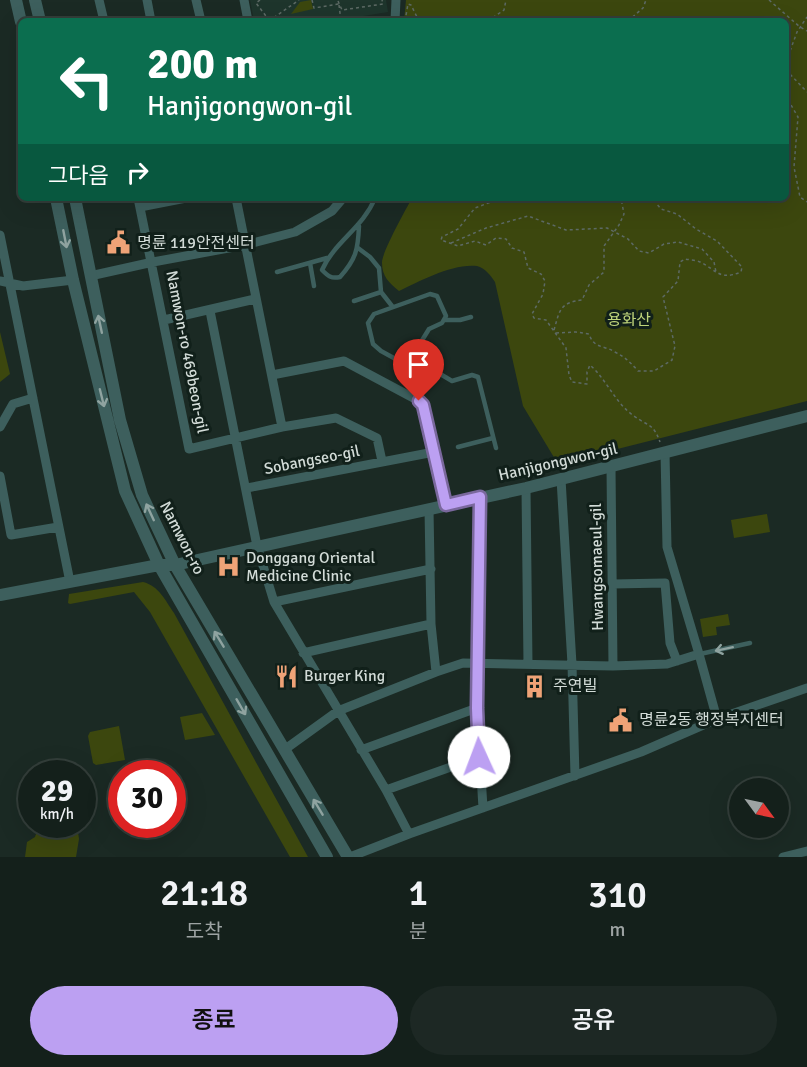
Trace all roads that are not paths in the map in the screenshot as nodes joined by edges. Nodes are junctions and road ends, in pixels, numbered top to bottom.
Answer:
1 (16, 0) edge
2 (35, 0) edge
3 (99, 0) edge
4 (147, 0) edge
5 (196, 0) edge
6 (244, 0) edge
7 (396, 0) edge
8 (20, 18) edge
9 (39, 18) edge
10 (103, 18) edge
11 (150, 18) edge
12 (200, 18) edge
13 (247, 18) edge
14 (395, 18) edge
15 (57, 201) edge
16 (76, 201) edge
17 (158, 201) edge
18 (237, 201) edge
19 (341, 201) edge
20 (373, 201) edge
21 (139, 203) edge
22 (359, 226) junction
23 (0, 235) edge
24 (245, 245) junction
25 (358, 248) junction
26 (327, 258) junction
27 (153, 262) junction
28 (310, 263) junction
29 (277, 272) dead end
30 (90, 276) junction
31 (73, 280) junction
32 (4, 283) edge
33 (314, 286) dead end
34 (381, 292) junction
35 (255, 299) junction
36 (354, 301) dead end
37 (392, 306) junction
38 (210, 311) junction
39 (471, 317) dead end
40 (164, 320) junction
41 (444, 320) junction
42 (425, 365) junction
43 (272, 375) junction
44 (33, 398) junction
45 (807, 416) edge
46 (0, 427) edge
47 (282, 427) junction
48 (235, 438) junction
49 (493, 438) junction
50 (458, 447) dead end
51 (496, 448) dead end
52 (663, 450) junction
53 (434, 452) junction
54 (382, 462) junction
55 (611, 467) junction
56 (0, 476) edge
57 (561, 479) junction
58 (247, 488) junction
59 (526, 488) junction
60 (480, 497) junction
61 (446, 505) junction
62 (429, 508) junction
63 (58, 527) junction
64 (11, 535) junction
65 (0, 537) edge
66 (257, 546) junction
67 (159, 565) junction
68 (175, 565) junction
69 (431, 569) junction
70 (70, 582) junction
71 (613, 584) junction
72 (0, 595) edge
73 (274, 602) junction
74 (431, 624) junction
75 (750, 643) dead end
76 (303, 653) junction
77 (699, 654) junction
78 (677, 661) junction
79 (478, 663) junction
80 (528, 664) junction
81 (572, 664) junction
82 (613, 666) junction
83 (436, 672) junction
84 (807, 688) edge
85 (477, 708) junction
86 (338, 711) junction
87 (717, 719) junction
88 (284, 750) junction
89 (361, 750) junction
90 (479, 757) junction
91 (575, 776) junction
92 (386, 790) junction
93 (483, 808) junction
94 (409, 834) junction
95 (807, 851) edge
96 (795, 856) edge
97 (327, 857) edge
98 (349, 857) edge
99 (783, 857) edge

1 - 8 street
2 - 9 street
3 - 10 street
4 - 11 street
5 - 12 street
6 - 13 street
7 - 14 street
15 -> 31 street, Namwon-ro
16 - 30 street, Namwon-ro
17 - 21 street
18 - 24 street
19 - 24 street, Namwon-ro 469beon-gil
20 - 22 lane
21 - 27 street, Namwon-ro 469beon-gil
22 - 25 lane
22 - 26 lane
23 - 32 street
24 - 27 street, Namwon-ro 469beon-gil
24 - 35 street
25 - 26 lane
25 - 34 lane
26 - 28 lane
27 - 30 street, Namwon-ro 469beon-gil
27 - 40 street, Namwon-ro 469beon-gil
28 - 29 lane
28 - 33 lane
30 - 31 street, Namwon-ro 469beon-gil
68 -> 30 street, Namwon-ro
31 - 32 street
31 -> 67 street, Namwon-ro
32 - 44 street
34 - 36 lane
34 - 37 lane
35 - 38 street
35 - 43 street
37 - 41 lane
37 - 42 lane
38 - 40 street
38 - 48 street, Sobangseo-gil
39 - 41 lane
40 - 48 street, Namwon-ro 469beon-gil
41 - 42 lane
42 - 49 lane
43 - 47 street
43 - 53 street
44 - 46 street
44 - 63 street
45 - 52 street, Hanjigongwon-gil
47 - 48 street, Sobangseo-gil
47 - 54 street, Sobangseo-gil
48 - 58 street, Sobangseo-gil
49 - 50 lane
49 - 51 lane
52 - 55 street, Hanjigongwon-gil
52 - 77 street
53 - 54 street, Sobangseo-gil
53 - 61 street
54 - 58 street, Sobangseo-gil
55 - 57 street, Hanjigongwon-gil
55 - 71 street, Hwangsomaeul-gil
56 - 64 street
57 - 59 street, Hanjigongwon-gil
57 - 81 street, Hwangsomaeul-gil
58 - 66 street, Sobangseo-gil
59 - 60 street, Hanjigongwon-gil
59 - 80 street
60 - 61 street, Hanjigongwon-gil
60 - 79 street
61 - 62 street, Hanjigongwon-gil
62 - 66 street, Hanjigongwon-gil
62 - 69 street
63 - 64 street
63 - 70 street
64 - 65 street
66 - 68 street, Hanjigongwon-gil
66 - 73 street, Sobangseo-gil
67 - 68 street, Hanjigongwon-gil
67 - 70 street, Namwon-ro
67 -> 97 street, Namwon-ro
88 -> 68 street, Namwon-ro
69 - 73 street
69 - 74 street
70 - 72 street, Namwon-ro
71 - 78 street
71 - 82 street, Hwangsomaeul-gil
73 - 76 street, Sobangseo-gil
74 - 76 street
74 - 83 street
75 -> 77 lane
76 - 86 street, Sobangseo-gil
77 - 78 street
77 - 87 street
78 - 82 street
79 - 80 street
79 - 83 street
79 - 85 street
80 - 81 street
81 - 82 street
81 - 91 street, Hwangsomaeul-gil
83 - 86 street
84 - 87 street
85 - 89 street
85 - 90 street
86 - 88 street
86 - 89 street, Sobangseo-gil
87 - 91 street
98 -> 88 street, Namwon-ro
89 - 92 street, Sobangseo-gil
90 - 92 street
90 - 93 street
91 - 93 street
92 - 94 street, Sobangseo-gil
93 - 94 street
94 - 98 street
95 - 96 street
96 - 99 street

